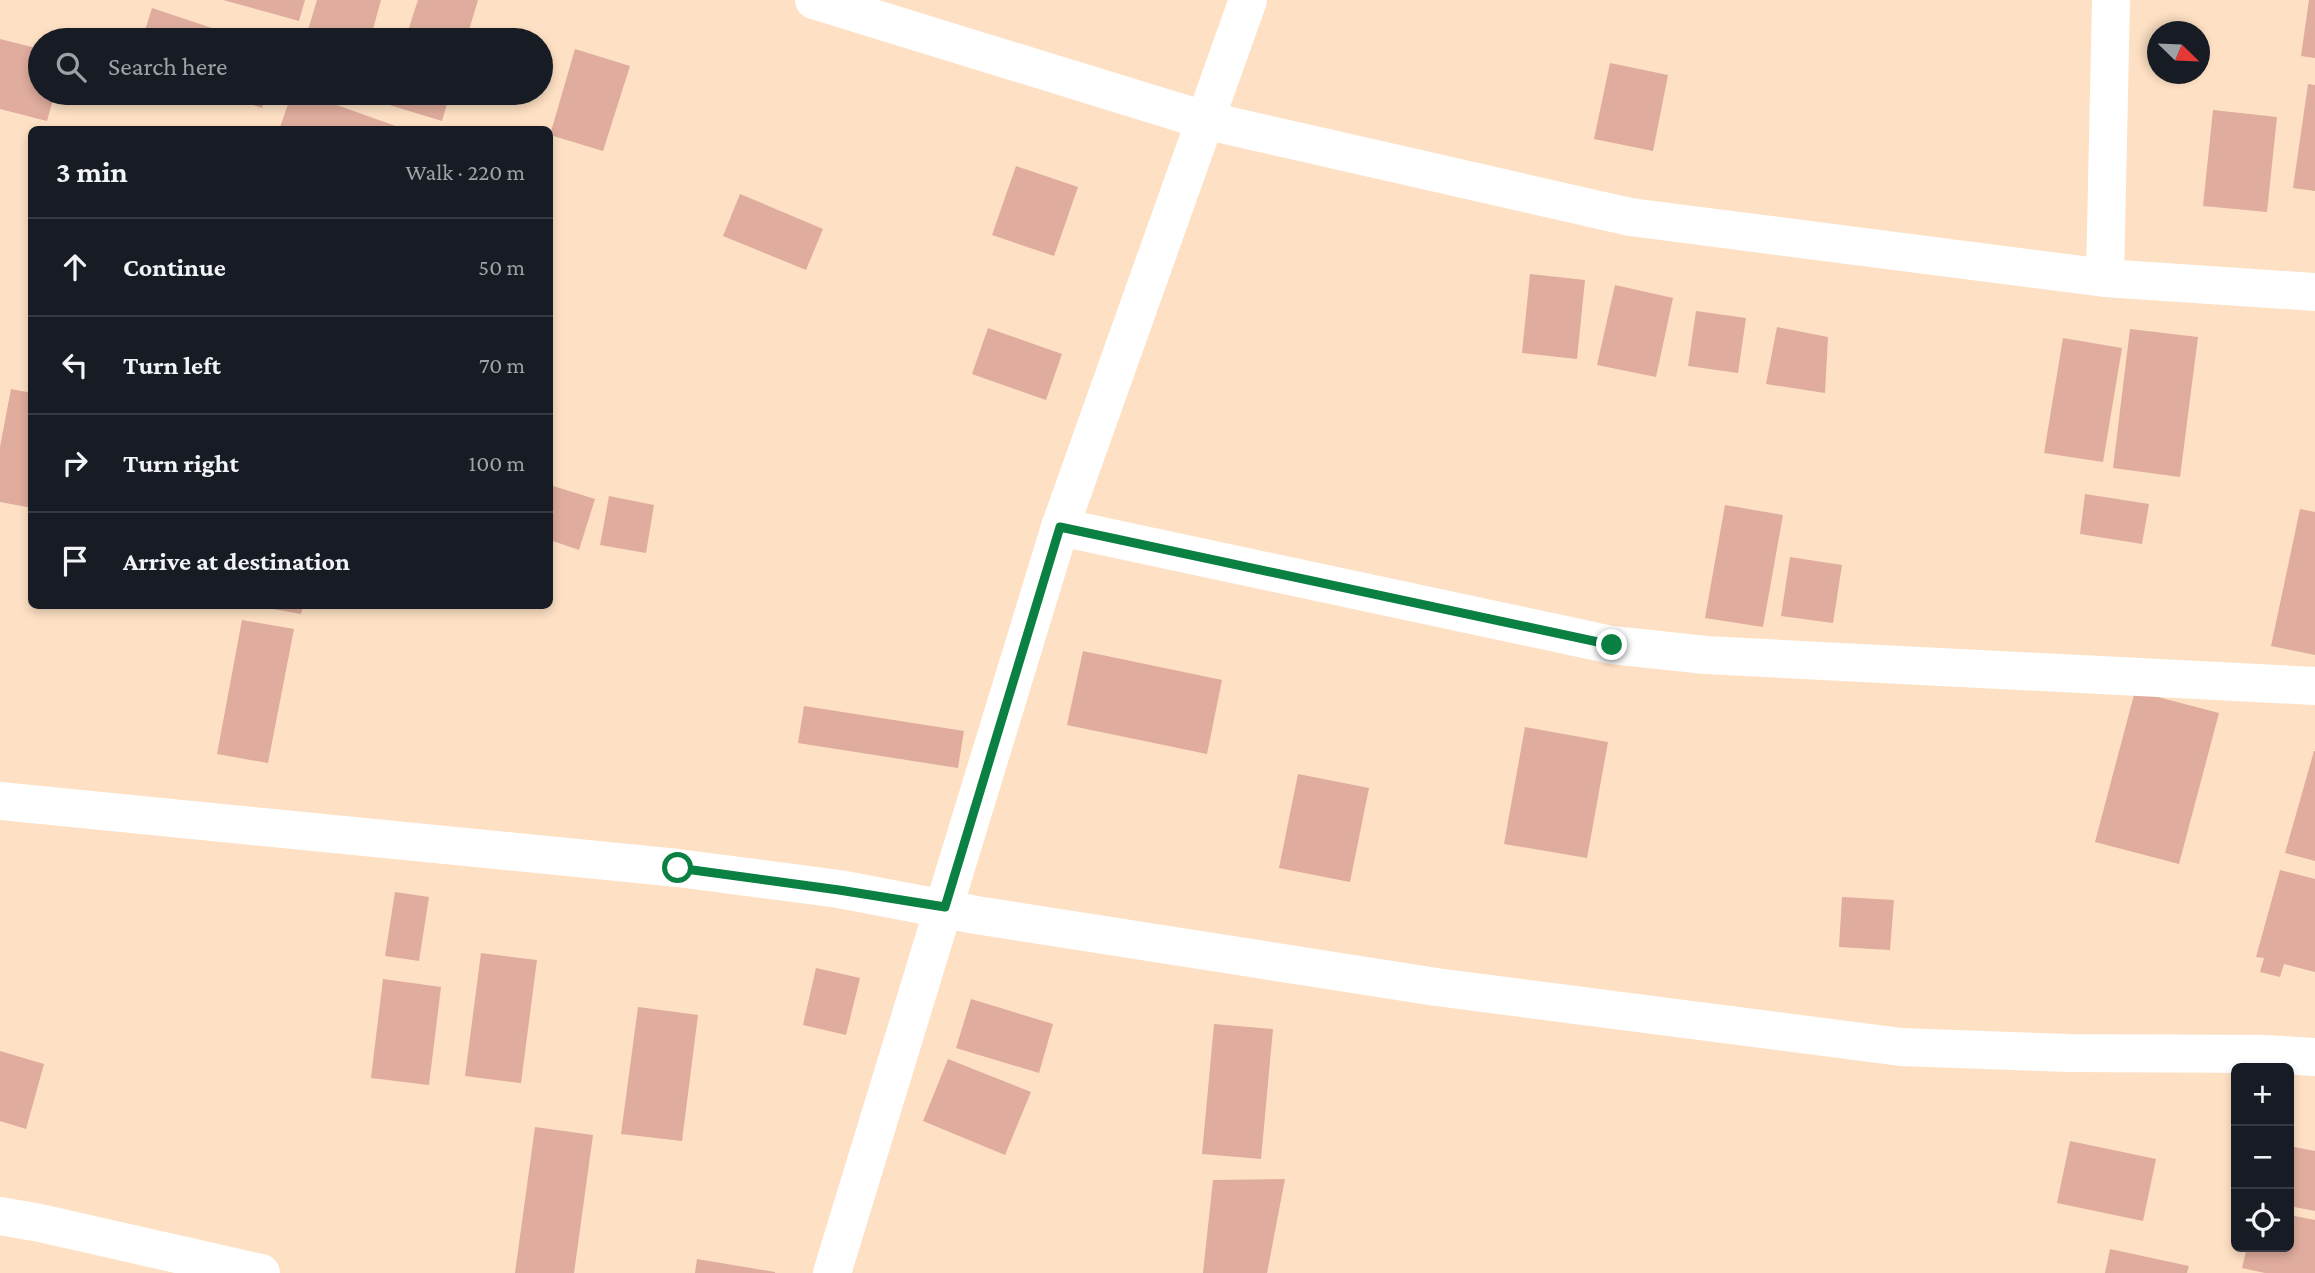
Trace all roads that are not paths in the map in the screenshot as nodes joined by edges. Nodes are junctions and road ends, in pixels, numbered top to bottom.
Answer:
1 (814, 0) edge
2 (1248, 0) edge
3 (2111, 0) edge
4 (1204, 120) junction
5 (2105, 278) junction
6 (2315, 292) edge
7 (1060, 527) junction
8 (2315, 686) edge
9 (0, 801) edge
10 (945, 907) junction
11 (2315, 1057) edge
12 (0, 1216) edge
13 (261, 1273) edge
14 (832, 1273) edge

1 - 4 street
2 - 4 street
3 - 5 street
4 - 5 street
4 - 7 street
5 - 6 street
7 - 8 street
7 - 10 street
9 - 10 street
10 - 11 street
10 - 14 street
12 - 13 street

